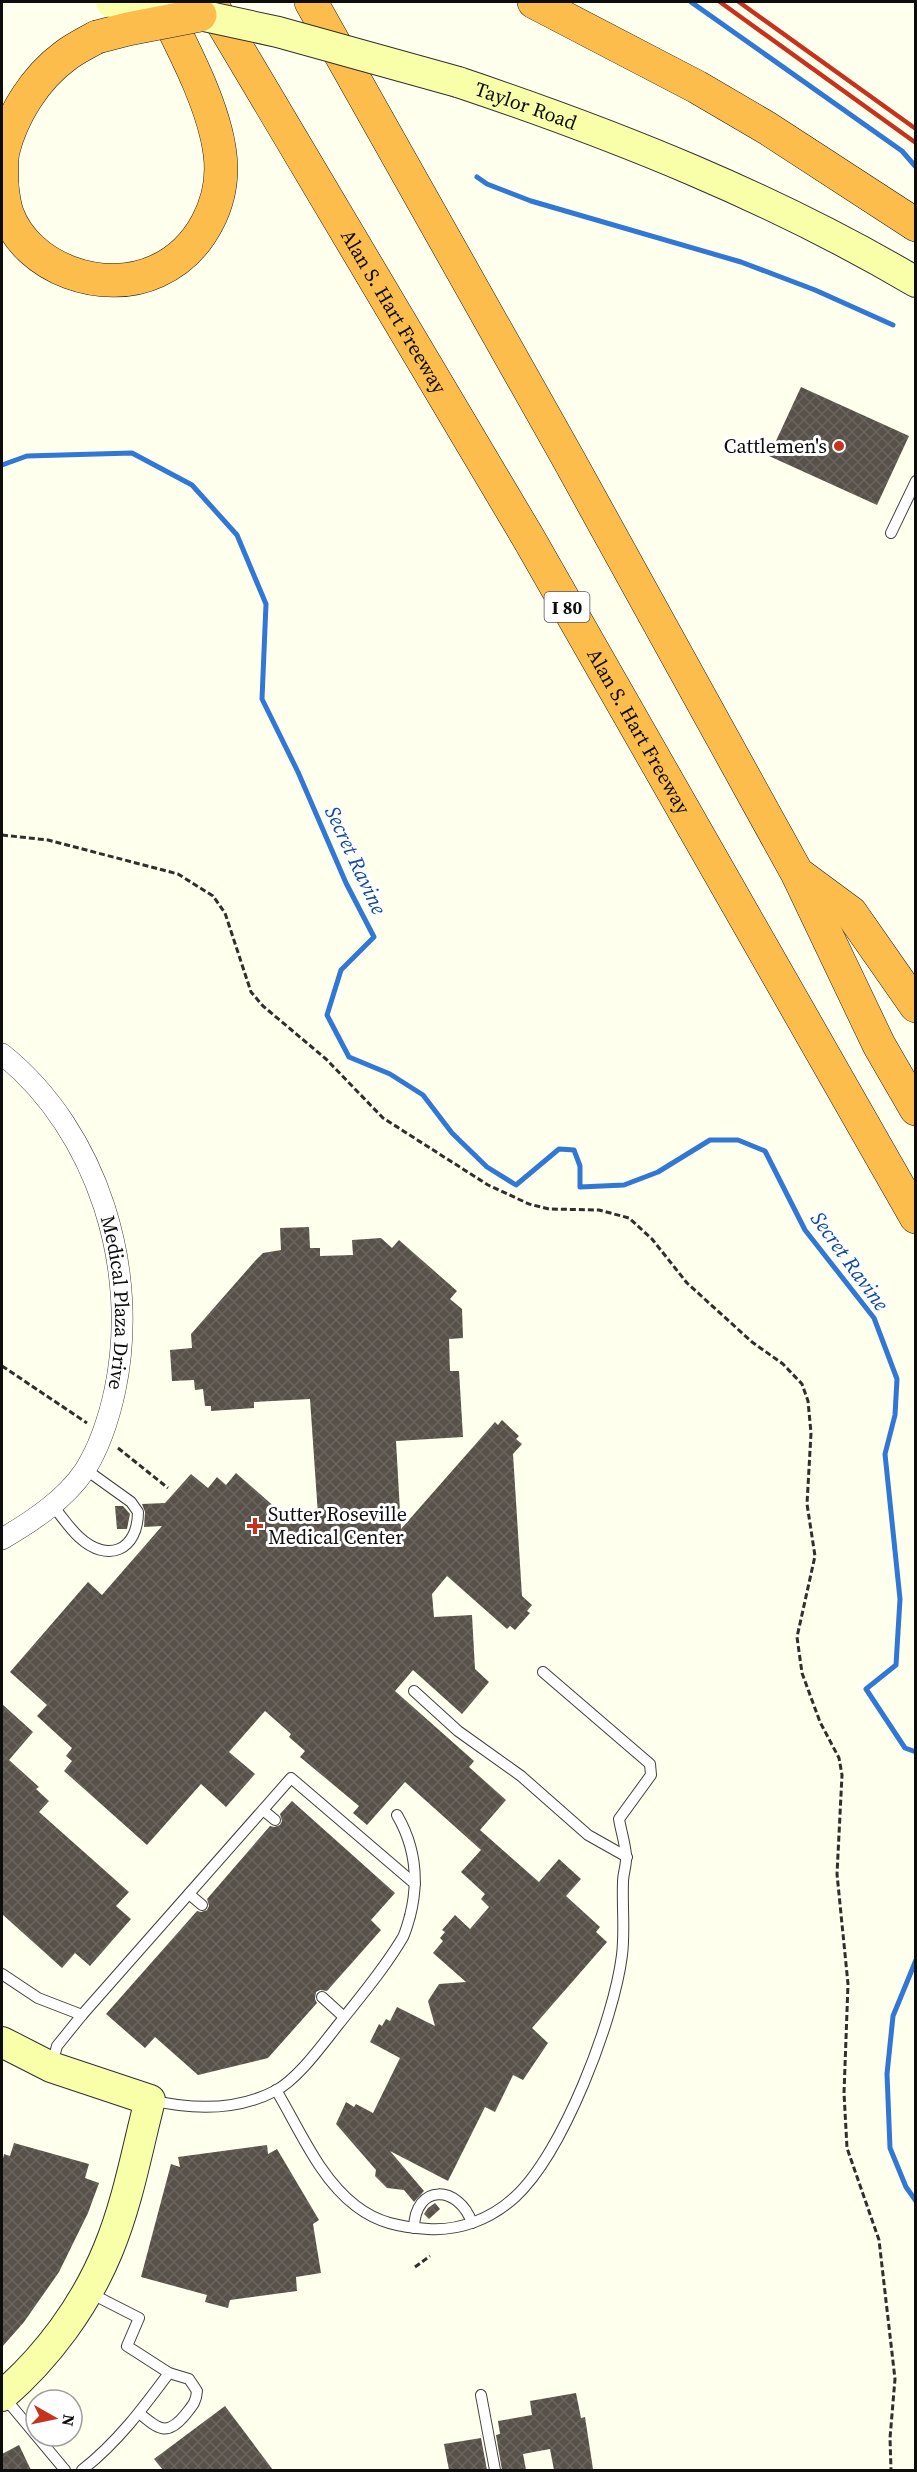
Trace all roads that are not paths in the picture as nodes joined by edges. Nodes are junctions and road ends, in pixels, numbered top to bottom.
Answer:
1 (111, 2) edge
2 (160, 2) edge
3 (311, 2) edge
4 (534, 2) edge
5 (205, 8) edge
6 (2, 185) edge
7 (915, 225) edge
8 (915, 282) edge
9 (915, 481) edge
10 (891, 534) dead end
11 (797, 873) junction
12 (915, 1006) edge
13 (2, 1054) edge
14 (915, 1109) edge
15 (915, 1217) edge
16 (86, 1469) junction
17 (52, 1505) junction
18 (2, 1539) edge
19 (543, 1672) dead end
20 (414, 1691) dead end
21 (263, 1810) junction
22 (397, 1815) dead end
23 (275, 1820) dead end
24 (627, 1857) junction
25 (415, 1884) junction
26 (189, 1894) junction
27 (202, 1905) dead end
28 (2, 1974) edge
29 (322, 1997) dead end
30 (82, 2015) junction
31 (344, 2017) junction
32 (2, 2042) edge
33 (51, 2067) junction
34 (276, 2090) junction
35 (150, 2100) junction
36 (472, 2223) junction
37 (414, 2228) junction
38 (88, 2292) junction
39 (169, 2373) junction
40 (2, 2395) edge
41 (482, 2396) dead end
42 (139, 2414) junction
43 (65, 2470) edge
44 (82, 2470) edge
45 (495, 2470) edge

1 - 5 main road, Taylor Road, bridge
2 - 6 highway
3 - 11 highway
4 - 7 highway
5 - 6 highway, bridge
5 - 8 main road, Taylor Road, bridge
5 - 15 highway, Alan S. Hart Freeway / I 80
9 - 10 lane
11 - 12 highway
11 - 14 highway
13 - 16 street, Medical Plaza Drive
16 - 17 street, Medical Plaza Drive
16 - 17 lane
17 - 18 street, Medical Plaza Drive
19 - 24 lane
20 - 24 lane
21 - 23 lane
21 - 25 lane
21 - 26 lane
22 - 25 lane
24 - 36 lane
25 - 31 lane
26 - 27 lane
26 - 30 lane
28 - 30 lane
29 - 31 lane
30 - 33 lane
31 - 34 lane
32 - 33 main road
33 - 35 main road
34 - 35 lane
34 - 37 lane
35 - 38 main road
36 - 37 lane
36 - 37 lane
38 - 39 lane
38 - 40 main road
39 - 42 lane
39 - 42 lane
40 - 43 lane
41 - 45 lane
42 - 44 lane

